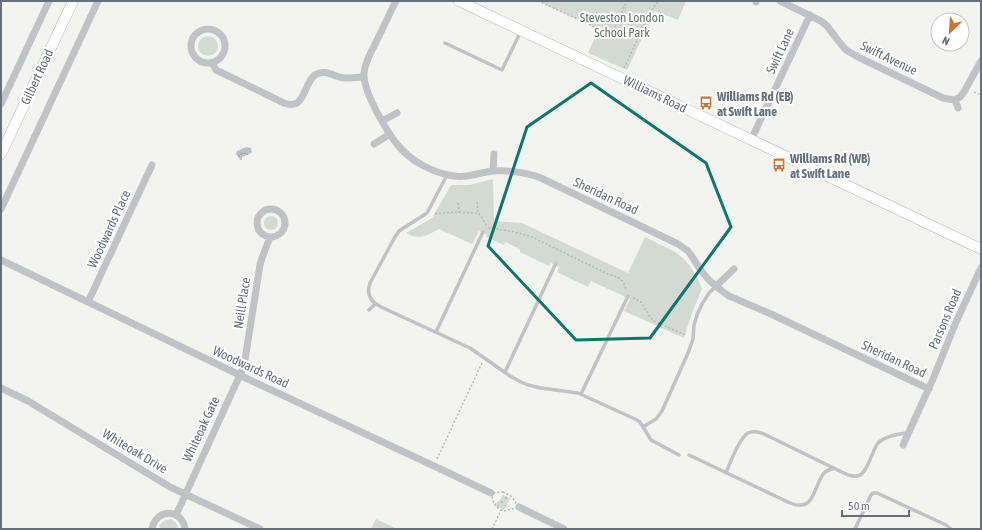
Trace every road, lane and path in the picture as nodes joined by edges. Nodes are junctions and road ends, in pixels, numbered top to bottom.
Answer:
1 (49, 1) edge
2 (73, 1) edge
3 (98, 1) edge
4 (396, 1) edge
5 (459, 1) edge
6 (538, 1) edge
7 (626, 1) edge
8 (659, 1) edge
9 (780, 1) edge
10 (810, 15) junction
11 (521, 30) junction
12 (445, 43) dead end
13 (981, 61) edge
14 (212, 63) junction
15 (624, 68) dead end
16 (364, 77) junction
17 (972, 91) dead end
18 (981, 95) edge
19 (955, 100) junction
20 (1, 104) edge
21 (958, 108) dead end
22 (397, 113) dead end
23 (382, 121) junction
24 (390, 134) junction
25 (751, 140) junction
26 (374, 144) dead end
27 (1, 154) edge
28 (494, 154) dead end
29 (152, 166) dead end
30 (493, 171) junction
31 (448, 175) junction
32 (477, 202) dead end
33 (458, 203) dead end
34 (1, 209) edge
35 (459, 213) junction
36 (478, 213) junction
37 (434, 214) dead end
38 (483, 232) dead end
39 (270, 237) dead end
40 (981, 249) edge
41 (1, 260) edge
42 (556, 263) dead end
43 (981, 268) edge
44 (734, 269) dead end
45 (716, 286) junction
46 (628, 296) junction
47 (88, 302) junction
48 (375, 304) junction
49 (369, 310) dead end
50 (436, 332) junction
51 (686, 335) dead end
52 (482, 363) dead end
53 (505, 372) junction
54 (240, 375) junction
55 (1, 388) edge
56 (929, 389) junction
57 (581, 394) junction
58 (643, 427) junction
59 (909, 433) junction
60 (650, 440) junction
61 (646, 443) dead end
62 (903, 445) dead end
63 (679, 455) dead end
64 (689, 455) dead end
65 (434, 466) junction
66 (834, 468) junction
67 (726, 473) junction
68 (491, 493) junction
69 (185, 494) junction
70 (519, 507) junction
71 (501, 510) junction
72 (176, 515) junction
73 (152, 529) edge
74 (185, 529) edge
75 (260, 529) edge
76 (492, 529) edge
77 (564, 529) edge
78 (855, 529) edge
79 (951, 529) edge

1 - 20 street, Gilbert Road
2 - 27 street, Gilbert Road
3 - 34 street
4 - 16 street
5 - 11 street, Williams Road
6 - 7 path
8 - 15 path
9 - 10 street, Swift Avenue
10 - 19 street, Swift Avenue
10 - 25 street, Swift Lane
11 - 12 lane
11 - 25 street, Williams Road
13 - 19 street
14 - 14 street
14 - 16 street
16 - 23 street, Sheridan Road
17 - 18 path
19 - 21 street
22 - 23 street
23 - 24 street, Sheridan Road
24 - 26 street
24 - 31 street, Sheridan Road
25 - 40 street, Williams Road
28 - 30 street
29 - 47 street, Woodwards Place
30 - 31 street, Sheridan Road
30 - 45 street, Sheridan Road
31 - 48 lane
32 - 36 path
33 - 35 path
35 - 36 path
35 - 37 path
36 - 46 path
38 - 50 lane
39 - 54 street, Neill Place
41 - 47 street, Woodwards Road
42 - 53 lane
43 - 56 street, Parsons Road
44 - 45 street
45 - 56 street, Sheridan Road
45 - 58 lane
46 - 51 path
46 - 57 lane
47 - 54 street, Woodwards Road
48 - 49 lane
48 - 50 lane
50 - 53 lane
52 - 65 path
53 - 57 lane
54 - 65 street, Woodwards Road
54 - 69 street, Whiteoak Gate
55 - 69 street, Whiteoak Drive
56 - 59 street, Parsons Road
57 - 58 lane
58 - 60 lane
59 - 62 street, Parsons Road
59 - 66 lane
60 - 61 lane
60 - 63 lane
64 - 67 lane
65 - 68 street, Woodwards Road
66 - 67 lane
66 - 67 lane
68 - 70 path
68 - 71 path
69 - 72 street, Whiteoak Gate
69 - 75 street, Whiteoak Drive
70 - 71 path
70 - 77 street
71 - 76 path
72 - 73 street
72 - 74 street
78 - 79 lane

